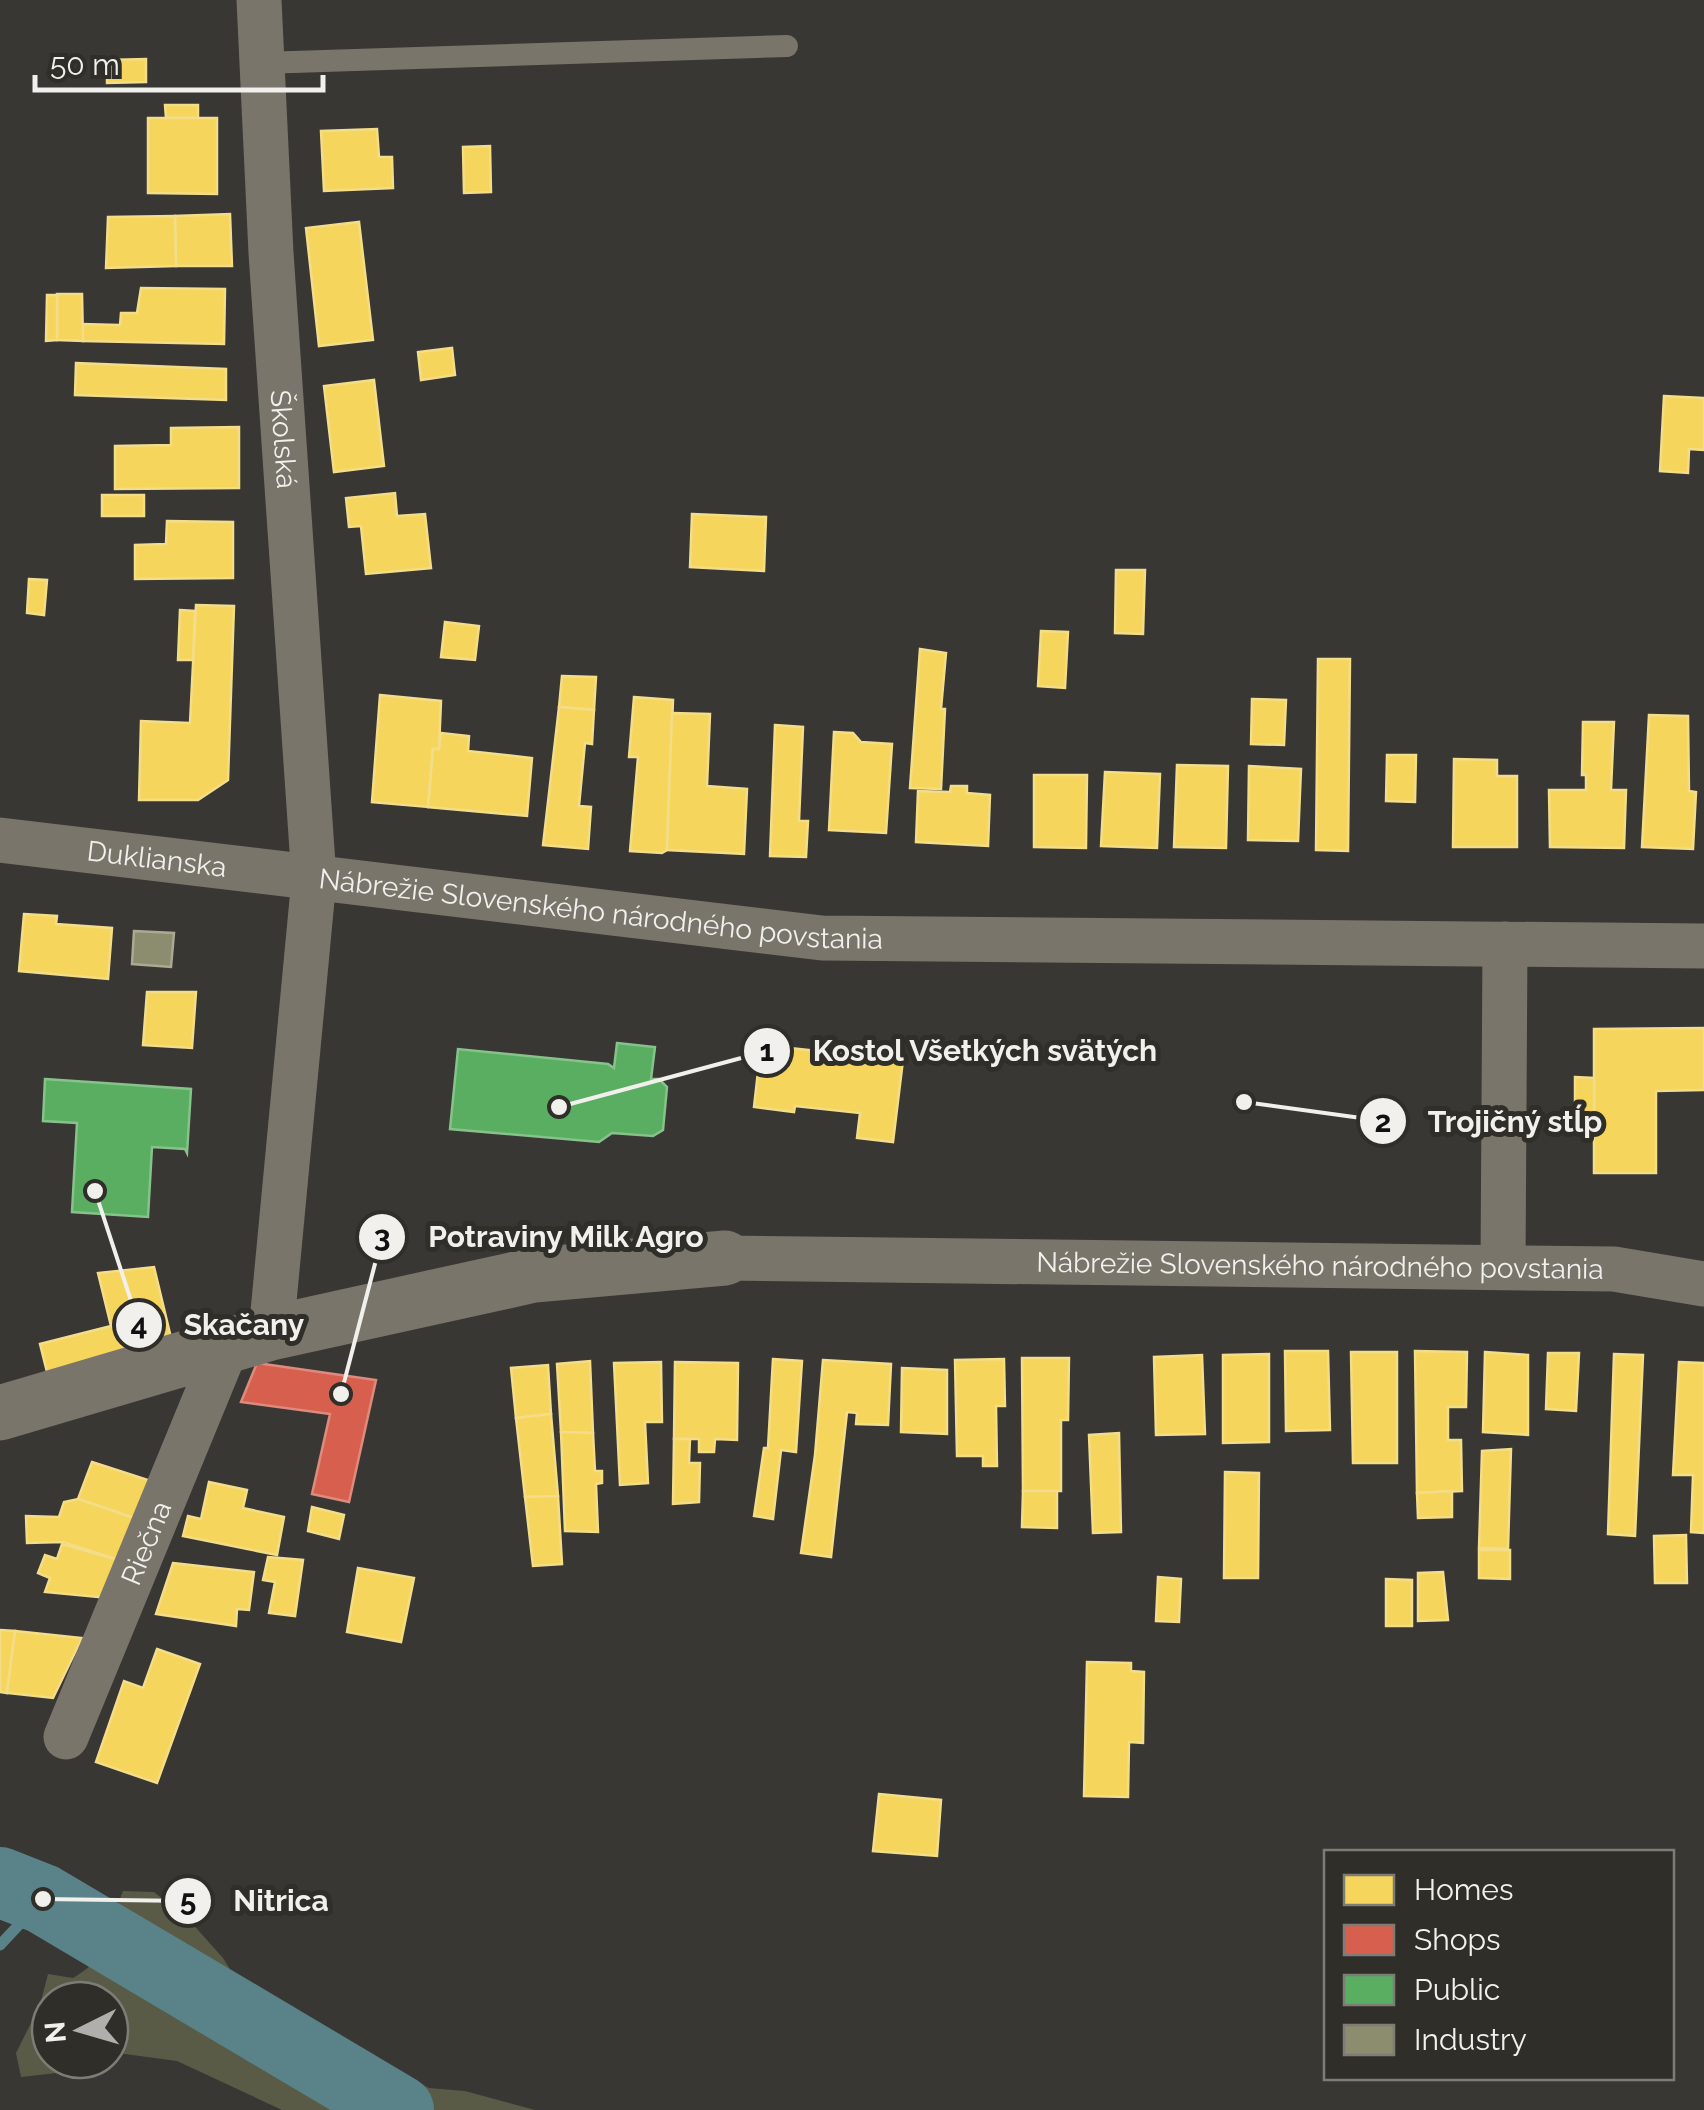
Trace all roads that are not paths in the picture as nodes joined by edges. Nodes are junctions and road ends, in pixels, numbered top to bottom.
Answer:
1 (259, 0) edge
2 (787, 46) dead end
3 (262, 63) junction
4 (0, 840) edge
5 (314, 880) junction
6 (1504, 944) junction
7 (1704, 946) edge
8 (726, 1258) joint
9 (1504, 1268) junction
10 (1704, 1284) edge
11 (248, 1340) junction
12 (0, 1413) edge
13 (66, 1737) dead end

1 - 3 street, Školská
2 - 3 lane
3 - 5 street, Školská
4 - 5 street, Duklianska
5 - 6 street, Nábrežie Slovenského národného povstania
5 - 11 street, Nábrežie Slovenského národného povstania
6 - 7 street, Nábrežie Slovenského národného povstania
6 - 9 street
8 - 9 street, Nábrežie Slovenského národného povstania
8 - 11 street, Nábrežie Slovenského národného povstania
9 - 10 street, Nábrežie Slovenského národného povstania
11 - 12 street
11 - 13 street, Riečna

